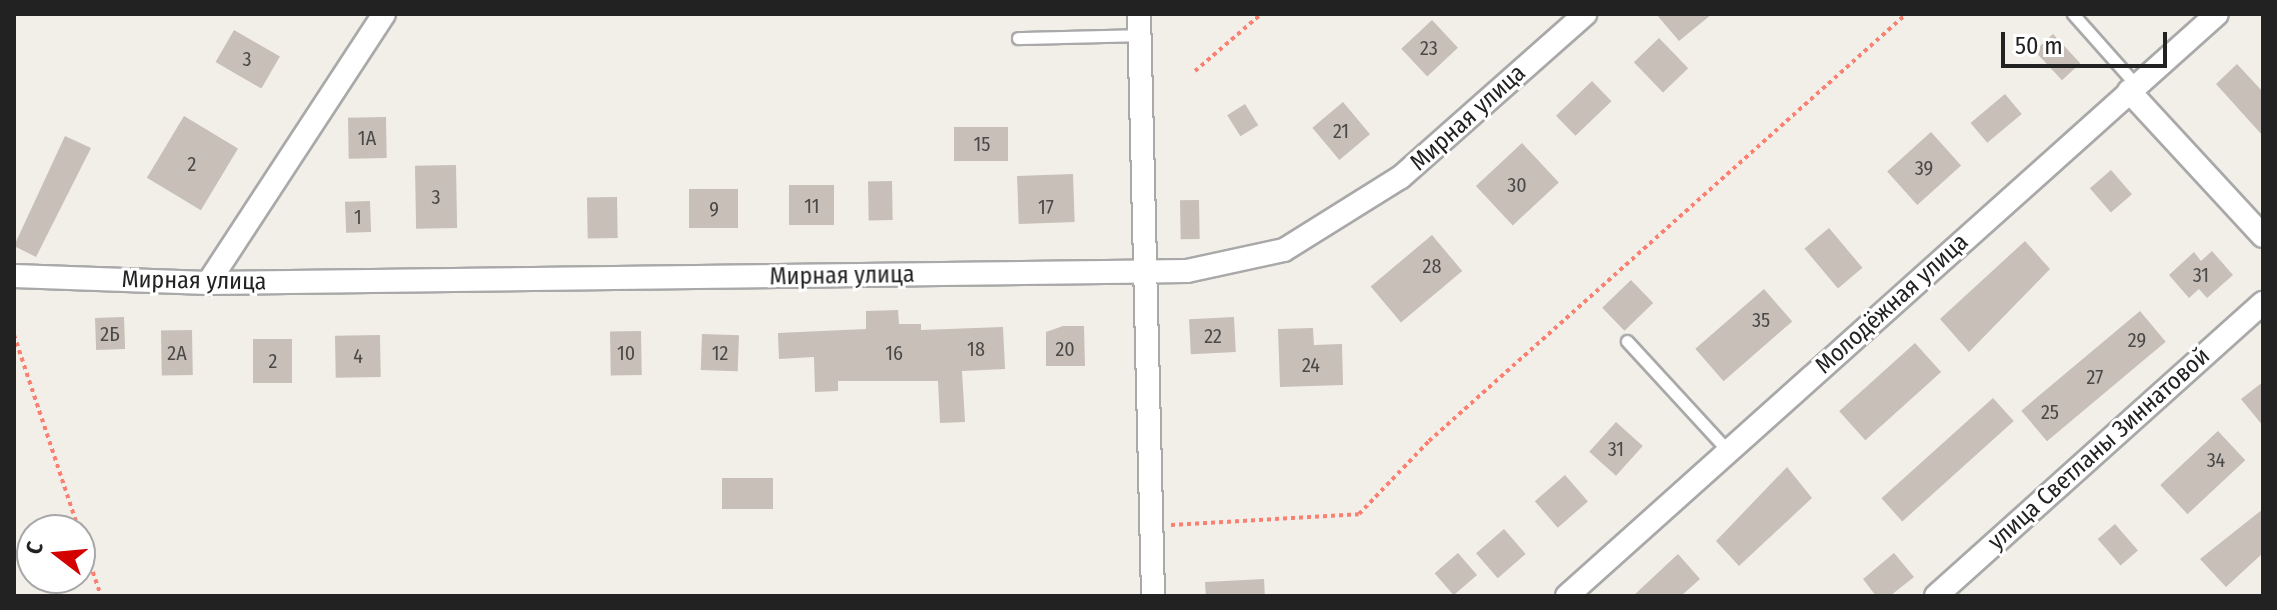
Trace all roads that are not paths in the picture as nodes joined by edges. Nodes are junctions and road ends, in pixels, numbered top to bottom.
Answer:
1 (384, 14) edge
2 (1585, 14) edge
3 (2073, 14) edge
4 (2217, 14) edge
5 (1140, 25) edge
6 (1018, 38) dead end
7 (2132, 88) junction
8 (2263, 236) edge
9 (1148, 272) junction
10 (14, 276) edge
11 (208, 283) junction
12 (2263, 303) edge
13 (1627, 341) dead end
14 (1728, 451) junction
15 (1153, 596) edge
16 (1567, 596) edge
17 (1936, 596) edge

1 - 11 street
2 - 9 street, Мирная улица
3 - 7 lane
4 - 7 street, Молодёжная улица
5 - 6 lane
5 - 9 street
7 - 8 street
7 - 14 street, Молодёжная улица
9 - 11 street, Мирная улица
9 - 15 street
10 - 11 street, Мирная улица
12 - 17 street, улица Светланы Зиннатовой
13 - 14 lane
14 - 16 street, Молодёжная улица

